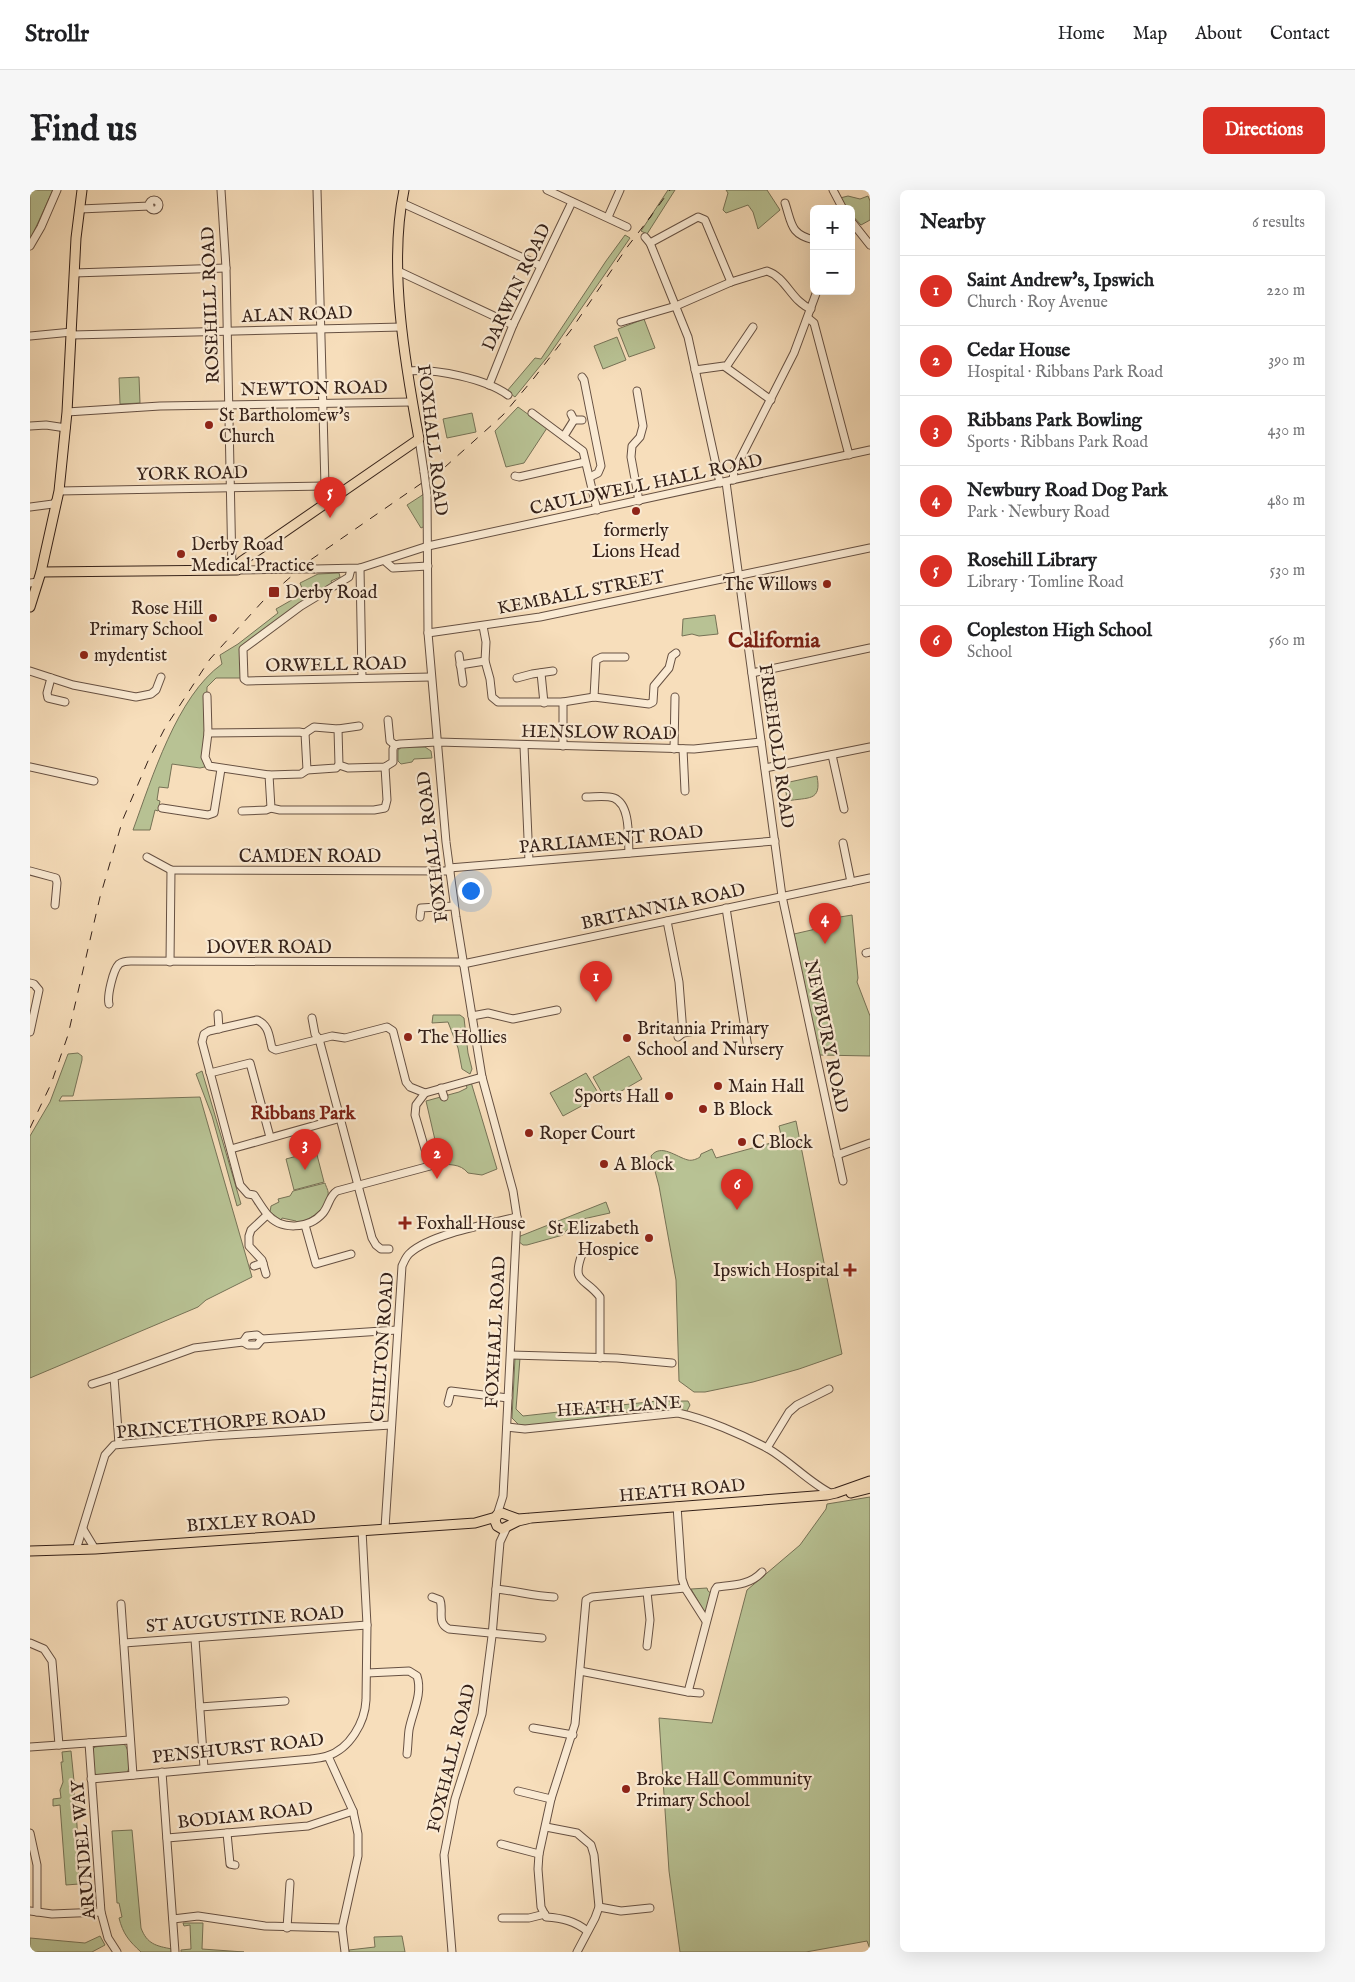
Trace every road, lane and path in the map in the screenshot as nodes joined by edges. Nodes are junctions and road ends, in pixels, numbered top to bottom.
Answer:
1 (57, 190) edge
2 (82, 190) edge
3 (221, 190) edge
4 (317, 190) edge
5 (404, 190) edge
6 (547, 190) edge
7 (620, 190) edge
8 (833, 190) edge
9 (561, 193) edge
10 (838, 200) junction
11 (572, 202) junction
12 (402, 203) junction
13 (785, 203) dead end
14 (838, 205) edge
15 (841, 205) edge
16 (150, 206) dead end
17 (80, 209) junction
18 (608, 217) junction
19 (855, 226) edge
20 (627, 227) dead end
21 (810, 239) edge
22 (870, 245) edge
23 (30, 246) edge
24 (541, 266) junction
25 (226, 268) junction
26 (398, 271) junction
27 (74, 272) junction
28 (732, 282) junction
29 (816, 295) edge
30 (676, 306) junction
31 (811, 309) junction
32 (808, 318) junction
33 (621, 322) dead end
34 (513, 325) junction
35 (402, 327) junction
36 (753, 327) dead end
37 (321, 328) junction
38 (227, 331) junction
39 (72, 333) junction
40 (30, 336) edge
41 (726, 367) junction
42 (695, 370) junction
43 (408, 371) junction
44 (582, 377) dead end
45 (489, 385) junction
46 (637, 391) dead end
47 (508, 395) dead end
48 (770, 400) junction
49 (412, 402) junction
50 (323, 404) junction
51 (228, 405) junction
52 (67, 412) junction
53 (532, 413) dead end
54 (576, 418) dead end
55 (30, 426) edge
56 (66, 428) junction
57 (564, 436) junction
58 (419, 439) junction
59 (870, 450) edge
60 (849, 455) junction
61 (585, 462) junction
62 (515, 476) dead end
63 (590, 477) junction
64 (726, 482) junction
65 (325, 486) junction
66 (230, 487) junction
67 (331, 499) junction
68 (57, 500) junction
69 (639, 501) junction
70 (30, 507) edge
71 (597, 510) junction
72 (428, 546) junction
73 (870, 548) edge
74 (386, 562) junction
75 (428, 566) junction
76 (351, 568) junction
77 (360, 568) junction
78 (235, 570) junction
79 (41, 572) junction
80 (739, 576) junction
81 (34, 583) edge
82 (30, 606) edge
83 (483, 626) junction
84 (428, 633) junction
85 (870, 648) edge
86 (459, 655) dead end
87 (672, 655) dead end
88 (625, 656) dead end
89 (485, 661) junction
90 (460, 665) junction
91 (30, 671) edge
92 (553, 671) dead end
93 (541, 673) junction
94 (752, 673) junction
95 (431, 677) junction
96 (51, 678) junction
97 (161, 678) dead end
98 (362, 678) junction
99 (517, 678) dead end
100 (463, 683) dead end
101 (207, 696) dead end
102 (594, 697) junction
103 (675, 697) dead end
104 (65, 702) dead end
105 (563, 702) junction
106 (544, 703) junction
107 (388, 720) dead end
108 (359, 726) dead end
109 (338, 729) junction
110 (208, 733) junction
111 (305, 733) junction
112 (437, 742) junction
113 (761, 742) junction
114 (395, 746) junction
115 (524, 746) junction
116 (563, 746) junction
117 (870, 747) edge
118 (674, 749) junction
119 (684, 749) junction
120 (832, 755) junction
121 (339, 766) junction
122 (30, 767) edge
123 (385, 768) junction
124 (765, 768) junction
125 (221, 769) junction
126 (307, 770) junction
127 (269, 775) junction
128 (94, 782) dead end
129 (685, 791) dead end
130 (586, 797) dead end
131 (162, 808) dead end
132 (271, 808) junction
133 (844, 809) dead end
134 (242, 811) dead end
135 (775, 841) junction
136 (843, 843) dead end
137 (629, 853) junction
138 (148, 857) dead end
139 (529, 861) junction
140 (450, 869) junction
141 (171, 870) junction
142 (30, 871) edge
143 (870, 878) edge
144 (851, 882) junction
145 (782, 896) junction
146 (55, 905) dead end
147 (454, 906) junction
148 (726, 908) junction
149 (420, 917) dead end
150 (667, 921) junction
151 (170, 962) junction
152 (463, 963) junction
153 (30, 984) edge
154 (109, 1004) dead end
155 (558, 1010) dead end
156 (218, 1014) dead end
157 (472, 1016) junction
158 (312, 1018) dead end
159 (219, 1029) junction
160 (30, 1032) edge
161 (684, 1034) dead end
162 (319, 1039) junction
163 (748, 1048) dead end
164 (210, 1073) junction
165 (482, 1077) junction
166 (442, 1088) junction
167 (425, 1093) junction
168 (444, 1097) dead end
169 (341, 1118) junction
170 (270, 1137) junction
171 (870, 1142) edge
172 (231, 1148) junction
173 (837, 1155) junction
174 (842, 1182) dead end
175 (360, 1185) junction
176 (268, 1215) junction
177 (516, 1217) junction
178 (305, 1225) junction
179 (389, 1249) dead end
180 (351, 1254) dead end
181 (582, 1254) dead end
182 (263, 1263) junction
183 (254, 1266) dead end
184 (266, 1274) dead end
185 (397, 1330) junction
186 (511, 1355) junction
187 (600, 1358) junction
188 (672, 1363) dead end
189 (114, 1377) junction
190 (92, 1384) dead end
191 (829, 1389) dead end
192 (508, 1398) junction
193 (448, 1403) dead end
194 (391, 1425) junction
195 (507, 1428) junction
196 (119, 1444) junction
197 (767, 1448) junction
198 (870, 1481) edge
199 (814, 1484) junction
200 (870, 1488) edge
201 (834, 1494) junction
202 (812, 1496) junction
203 (677, 1506) junction
204 (502, 1521) junction
205 (385, 1528) junction
206 (83, 1529) junction
207 (362, 1530) junction
208 (95, 1549) junction
209 (30, 1550) edge
210 (76, 1550) junction
211 (762, 1572) dead end
212 (685, 1588) junction
213 (496, 1589) junction
214 (647, 1592) junction
215 (554, 1597) dead end
216 (432, 1598) dead end
217 (122, 1604) dead end
218 (706, 1621) junction
219 (368, 1625) junction
220 (492, 1633) junction
221 (542, 1638) dead end
222 (196, 1639) junction
223 (124, 1643) junction
224 (30, 1644) edge
225 (647, 1646) dead end
226 (580, 1671) junction
227 (367, 1672) junction
228 (688, 1692) junction
229 (700, 1693) dead end
230 (285, 1701) dead end
231 (200, 1707) junction
232 (537, 1731) dead end
233 (572, 1735) junction
234 (130, 1740) junction
235 (89, 1743) junction
236 (59, 1745) junction
237 (30, 1748) edge
238 (410, 1749) dead end
239 (328, 1756) junction
240 (204, 1768) junction
241 (162, 1772) junction
242 (133, 1775) junction
243 (91, 1779) junction
244 (518, 1791) dead end
245 (551, 1799) junction
246 (353, 1811) junction
247 (546, 1827) junction
248 (30, 1833) edge
249 (227, 1834) junction
250 (167, 1838) junction
251 (501, 1844) dead end
252 (539, 1854) junction
253 (230, 1865) dead end
254 (290, 1882) dead end
255 (599, 1907) junction
256 (650, 1908) dead end
257 (34, 1912) edge
258 (101, 1912) junction
259 (545, 1914) junction
260 (502, 1918) dead end
261 (173, 1919) junction
262 (287, 1928) junction
263 (342, 1928) junction
264 (587, 1931) junction
265 (117, 1952) edge
266 (175, 1952) edge
267 (345, 1952) edge
268 (452, 1952) edge
269 (577, 1952) edge

1 - 23 street
2 - 17 main road
3 - 25 street, ROSEHILL ROAD
4 - 37 street
5 - 12 main road, FOXHALL ROAD
6 - 9 street
7 - 18 street
8 - 10 street
9 - 11 street
10 - 14 street
10 - 15 street
11 - 18 street
11 - 24 street, DARWIN ROAD
12 - 24 street
12 - 26 main road, FOXHALL ROAD
13 - 21 street
16 - 17 street
17 - 27 main road
18 - 20 street
19 - 22 street
24 - 34 street, DARWIN ROAD
25 - 27 street
25 - 38 street, ROSEHILL ROAD
26 - 34 street
26 - 35 main road, FOXHALL ROAD
27 - 39 main road
28 - 30 street
28 - 30 street, FREEHOLD ROAD
28 - 31 street
29 - 31 street
30 - 33 street
30 - 42 street, FREEHOLD ROAD
31 - 32 street
32 - 48 street
32 - 60 street
34 - 45 street, DARWIN ROAD
35 - 37 street, ALAN ROAD
35 - 43 main road, FOXHALL ROAD
36 - 41 street
37 - 38 street, ALAN ROAD
37 - 50 street
38 - 39 street, ALAN ROAD
38 - 51 street, ROSEHILL ROAD
39 - 40 street, ALAN ROAD
39 - 52 main road
41 - 42 street
41 - 48 street
42 - 64 street, FREEHOLD ROAD
43 - 45 street
43 - 49 main road, FOXHALL ROAD
44 - 63 street
45 - 47 street
46 - 69 street
48 - 64 street
49 - 50 street, NEWTON ROAD
49 - 58 main road, FOXHALL ROAD
50 - 51 street, NEWTON ROAD
50 - 65 street
51 - 52 street, NEWTON ROAD
51 - 66 street, ROSEHILL ROAD
52 - 56 main road
53 - 57 street
54 - 57 street
55 - 56 street
56 - 68 main road
57 - 61 street
58 - 67 main road
58 - 72 street, FOXHALL ROAD, bridge
59 - 60 street, CAULDWELL HALL ROAD
60 - 64 street, CAULDWELL HALL ROAD
61 - 62 street
61 - 63 street
63 - 71 street
64 - 69 street, CAULDWELL HALL ROAD
64 - 80 street, FREEHOLD ROAD
65 - 66 street, YORK ROAD
65 - 67 street
66 - 68 street, YORK ROAD
66 - 78 street, ROSEHILL ROAD
67 - 78 main road
68 - 70 street
68 - 79 main road
69 - 71 street, CAULDWELL HALL ROAD
71 - 72 street, CAULDWELL HALL ROAD
72 - 74 street
72 - 75 street, FOXHALL ROAD
73 - 80 street, KEMBALL STREET
74 - 75 street
74 - 77 street
75 - 84 street, FOXHALL ROAD
76 - 77 street
76 - 78 street, bridge
76 - 98 street, ORWELL ROAD
77 - 98 street
78 - 79 main road
79 - 81 main road
80 - 83 street, KEMBALL STREET
80 - 94 street, FREEHOLD ROAD
81 - 82 main road
83 - 84 street, KEMBALL STREET
83 - 89 street
84 - 95 street, FOXHALL ROAD
85 - 94 street
86 - 90 street
87 - 102 street
88 - 102 street
89 - 90 street
89 - 106 street
90 - 100 street
91 - 96 street
92 - 93 street
93 - 99 street
93 - 106 street
94 - 113 street, FREEHOLD ROAD
95 - 98 street, ORWELL ROAD
95 - 112 street, FOXHALL ROAD
96 - 97 street
96 - 104 street
101 - 110 street
102 - 105 street
103 - 118 street
105 - 106 street
105 - 116 street
107 - 114 street
108 - 109 street
109 - 111 street
109 - 121 street
110 - 111 street
110 - 125 street
111 - 126 street
112 - 114 street, HENSLOW ROAD
112 - 115 street, HENSLOW ROAD
112 - 140 street, FOXHALL ROAD
113 - 119 street, HENSLOW ROAD
113 - 124 street, FREEHOLD ROAD
114 - 123 street
115 - 116 street, HENSLOW ROAD
115 - 139 street
116 - 118 street, HENSLOW ROAD
117 - 120 street
118 - 119 street, HENSLOW ROAD
119 - 129 street
120 - 124 street
120 - 133 street
121 - 123 street
121 - 126 street
122 - 128 street
123 - 132 street
124 - 135 street, FREEHOLD ROAD
125 - 127 street
125 - 131 street
126 - 127 street
127 - 132 street
130 - 137 street
132 - 134 street
135 - 137 street, PARLIAMENT ROAD
135 - 145 street, FREEHOLD ROAD
136 - 144 street
137 - 139 street, PARLIAMENT ROAD
138 - 141 street
139 - 140 street, PARLIAMENT ROAD
140 - 141 street, CAMDEN ROAD
140 - 147 street, FOXHALL ROAD
141 - 151 street
142 - 146 street
143 - 144 street, BRITANNIA ROAD
144 - 145 street, BRITANNIA ROAD
145 - 148 street, BRITANNIA ROAD
145 - 173 street, NEWBURY ROAD
147 - 149 street
147 - 152 street, FOXHALL ROAD
148 - 150 street, BRITANNIA ROAD
148 - 163 street
150 - 152 street, BRITANNIA ROAD
150 - 161 street
151 - 152 street, DOVER ROAD
151 - 154 street, DOVER ROAD
152 - 157 street, FOXHALL ROAD
153 - 160 street
155 - 157 street
156 - 159 street
157 - 165 street, FOXHALL ROAD
158 - 162 street
159 - 162 street
159 - 164 street
162 - 167 street
162 - 169 street
164 - 170 street
164 - 172 street
165 - 166 street
165 - 177 street, FOXHALL ROAD
166 - 167 street
166 - 168 street
167 - 175 street
169 - 170 street
169 - 175 street
170 - 172 street
171 - 173 street
172 - 176 street
173 - 174 street, NEWBURY ROAD
175 - 178 street
175 - 179 street
176 - 178 street
176 - 182 street
177 - 185 street, CHILTON ROAD
177 - 186 street, FOXHALL ROAD
178 - 180 street
181 - 187 street
182 - 183 street
182 - 184 street
185 - 189 street
185 - 194 street, CHILTON ROAD
186 - 187 street
186 - 192 street, FOXHALL ROAD
187 - 188 street
189 - 190 street
189 - 196 street
191 - 197 street
192 - 193 street
192 - 195 street, FOXHALL ROAD
194 - 196 street, PRINCETHORPE ROAD
194 - 205 street, CHILTON ROAD
195 - 197 street, HEATH LANE
195 - 204 street, FOXHALL ROAD
196 - 206 street, PRINCETHORPE ROAD
197 - 199 street, HEATH LANE
198 - 201 main road, HEATH ROAD
199 - 201 street, HEATH LANE
199 - 202 street
200 - 201 main road, HEATH ROAD
201 - 202 main road, HEATH ROAD
202 - 203 main road, HEATH ROAD
203 - 204 main road, HEATH ROAD
203 - 212 street
204 - 205 main road, BIXLEY ROAD
204 - 213 street, FOXHALL ROAD
205 - 207 main road, BIXLEY ROAD
206 - 208 street
206 - 210 street, PRINCETHORPE ROAD
207 - 208 main road, BIXLEY ROAD
207 - 219 street, PENSHURST ROAD
208 - 210 main road, BIXLEY ROAD
209 - 210 main road, BIXLEY ROAD
211 - 218 street
212 - 214 street
212 - 218 street
213 - 215 street
213 - 220 street, FOXHALL ROAD
214 - 225 street
214 - 226 street
216 - 220 street
217 - 223 street
218 - 228 street
219 - 222 street, ST AUGUSTINE ROAD
219 - 227 street, PENSHURST ROAD
220 - 221 street
220 - 268 street, FOXHALL ROAD
222 - 223 street, ST AUGUSTINE ROAD
222 - 231 street
223 - 234 street
224 - 236 street
226 - 228 street
226 - 233 street
227 - 238 street
227 - 239 street, PENSHURST ROAD
228 - 229 street
230 - 231 street
231 - 240 street
232 - 233 street
233 - 245 street
234 - 235 street
234 - 242 street
235 - 236 street
235 - 243 street, ARUNDEL WAY
236 - 237 street
239 - 240 street, PENSHURST ROAD
239 - 246 street
240 - 241 street, PENSHURST ROAD
241 - 242 street, PENSHURST ROAD
241 - 250 street
242 - 243 street, PENSHURST ROAD
243 - 258 street, ARUNDEL WAY
244 - 245 street
245 - 247 street
246 - 249 street, BODIAM ROAD
246 - 263 street
247 - 252 street
247 - 255 street
248 - 257 street
249 - 250 street, BODIAM ROAD
249 - 253 street
250 - 261 street
251 - 252 street
252 - 259 street
254 - 262 street
255 - 256 street
255 - 264 street
257 - 258 street
258 - 265 street, ARUNDEL WAY
259 - 260 street
259 - 264 street
261 - 262 street
261 - 266 street
262 - 263 street
263 - 267 street
264 - 269 street

